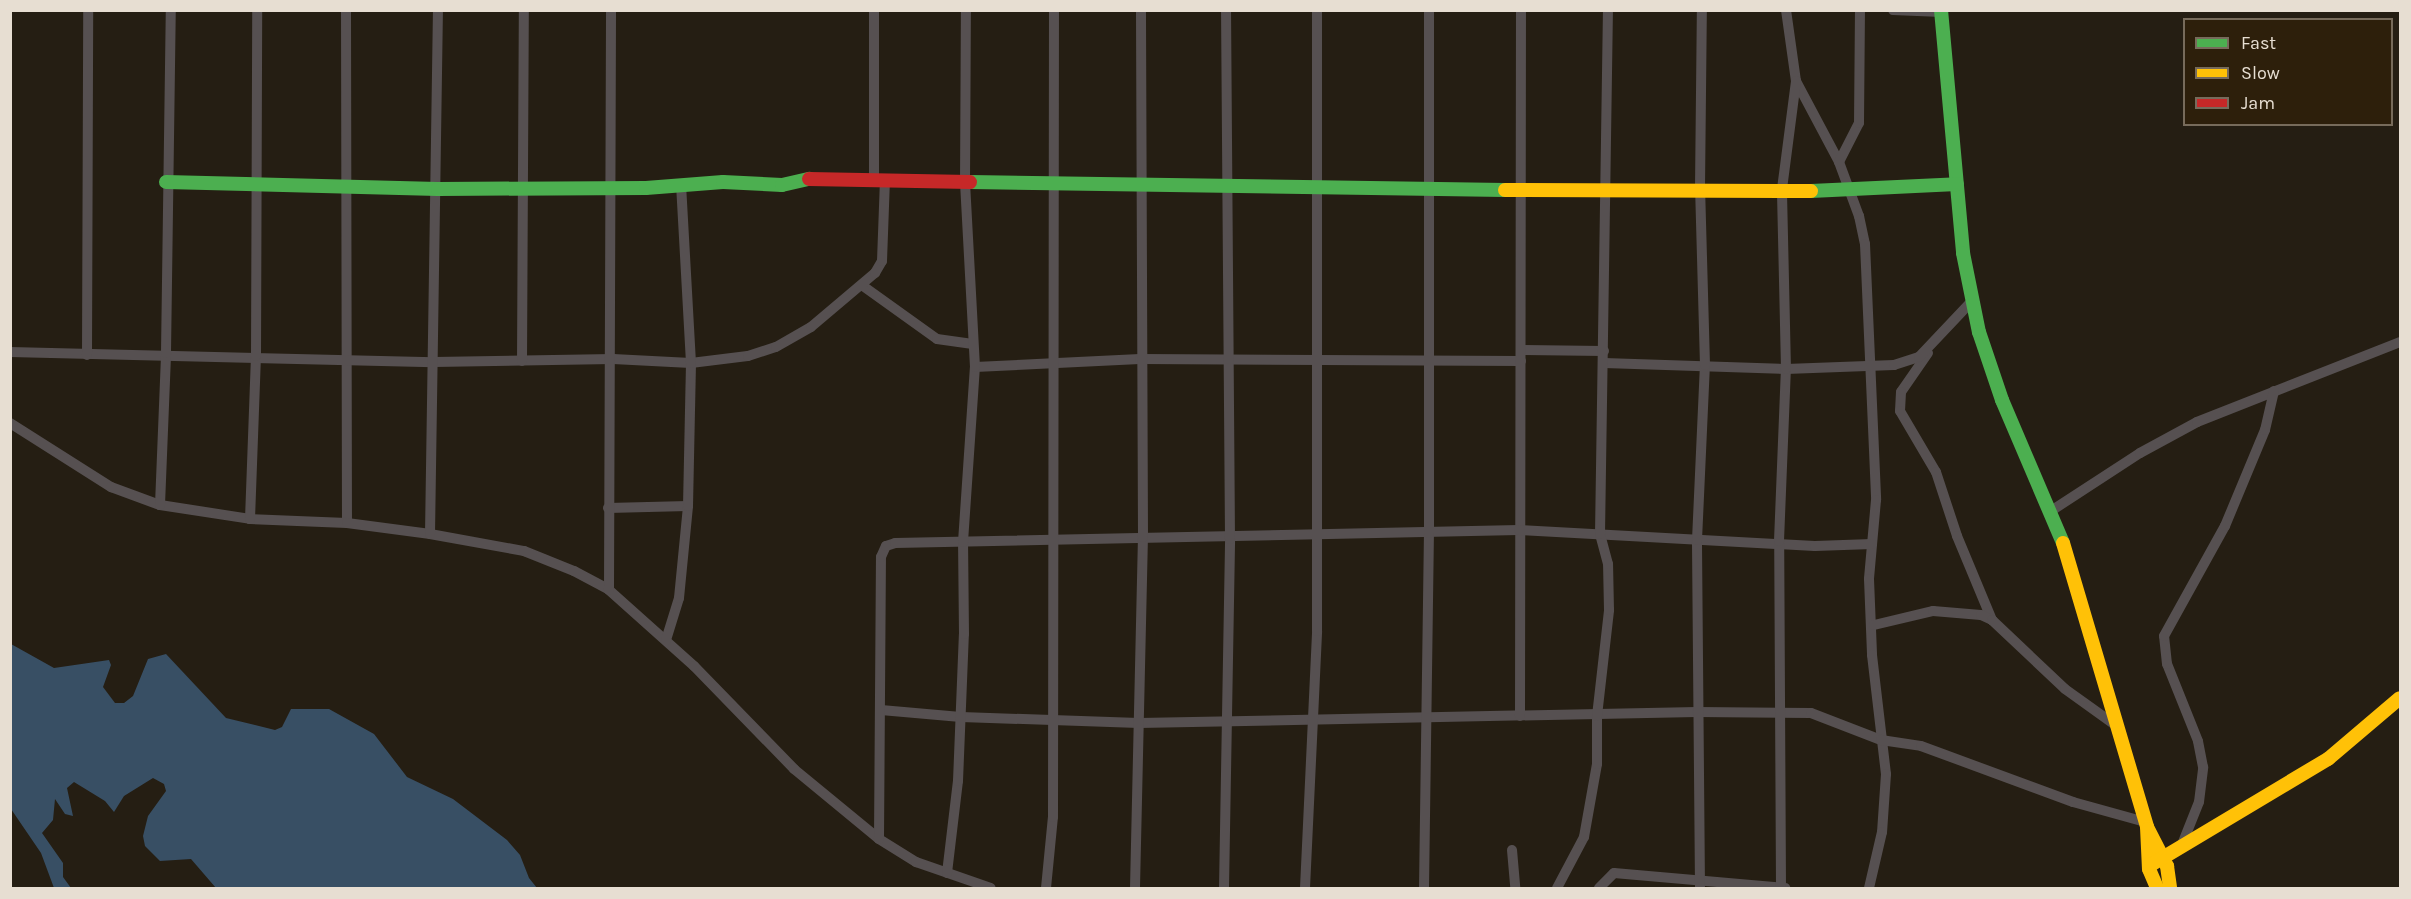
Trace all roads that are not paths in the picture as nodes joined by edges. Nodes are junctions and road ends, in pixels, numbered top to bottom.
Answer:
1 (88, 10) edge
2 (171, 10) edge
3 (257, 10) edge
4 (346, 10) edge
5 (438, 10) edge
6 (524, 10) edge
7 (611, 10) edge
8 (874, 10) edge
9 (966, 10) edge
10 (1054, 10) edge
11 (1141, 10) edge
12 (1226, 10) edge
13 (1317, 10) edge
14 (1429, 10) edge
15 (1521, 10) edge
16 (1608, 10) edge
17 (1702, 10) edge
18 (1786, 10) edge
19 (1860, 10) edge
20 (1893, 10) edge
21 (1941, 11) edge
22 (1796, 81) junction
23 (1839, 162) junction
24 (880, 180) junction
25 (166, 182) junction
26 (965, 183) junction
27 (258, 184) junction
28 (1051, 184) junction
29 (1141, 184) junction
30 (1957, 184) junction
31 (681, 185) junction
32 (347, 187) junction
33 (1228, 187) junction
34 (522, 188) junction
35 (613, 188) junction
36 (1700, 188) junction
37 (438, 189) junction
38 (1317, 189) junction
39 (1782, 189) junction
40 (1428, 190) junction
41 (1607, 190) junction
42 (1523, 191) junction
43 (1850, 191) junction
44 (863, 286) junction
45 (1971, 302) junction
46 (2400, 342) edge
47 (973, 344) junction
48 (1931, 347) junction
49 (1604, 351) junction
50 (10, 352) edge
51 (166, 353) junction
52 (87, 355) junction
53 (256, 356) junction
54 (1521, 356) junction
55 (1318, 358) junction
56 (613, 359) junction
57 (1140, 359) junction
58 (1227, 359) junction
59 (1427, 360) junction
60 (346, 361) junction
61 (522, 361) junction
62 (434, 362) junction
63 (691, 363) junction
64 (1053, 363) junction
65 (1604, 363) junction
66 (1705, 365) junction
67 (975, 367) junction
68 (1786, 369) junction
69 (1870, 369) junction
70 (2274, 391) junction
71 (10, 423) edge
72 (160, 505) junction
73 (688, 506) junction
74 (608, 508) junction
75 (2051, 511) junction
76 (250, 519) junction
77 (347, 523) junction
78 (1519, 530) junction
79 (1429, 533) junction
80 (430, 534) junction
81 (1600, 534) junction
82 (1143, 537) junction
83 (1317, 537) junction
84 (1230, 539) junction
85 (1050, 540) junction
86 (1697, 540) junction
87 (1779, 541) junction
88 (963, 542) junction
89 (1872, 544) junction
90 (609, 590) junction
91 (1992, 620) junction
92 (1874, 625) junction
93 (666, 640) junction
94 (2400, 698) edge
95 (881, 710) junction
96 (1697, 712) junction
97 (1780, 712) junction
98 (1520, 716) junction
99 (1597, 716) junction
100 (961, 717) junction
101 (1425, 719) junction
102 (1227, 720) junction
103 (1051, 722) junction
104 (1316, 722) junction
105 (1139, 723) junction
106 (2118, 727) junction
107 (1881, 740) junction
108 (2146, 825) junction
109 (879, 839) junction
110 (2180, 849) junction
111 (1512, 850) dead end
112 (2164, 858) junction
113 (2149, 866) junction
114 (947, 873) junction
115 (2170, 883) edge
116 (1700, 885) edge
117 (2153, 887) edge
118 (991, 888) edge
119 (1047, 888) edge
120 (1135, 888) edge
121 (1224, 888) edge
122 (1305, 888) edge
123 (1424, 888) edge
124 (1515, 888) edge
125 (1557, 888) edge
126 (1599, 888) edge
127 (1783, 888) edge
128 (1869, 888) edge

1 - 52 street
2 - 25 street
3 - 27 street
4 - 32 street
5 - 37 street
6 - 34 street
7 - 35 street
8 - 24 street
9 - 26 street
10 - 28 street
11 - 29 street
12 - 33 street
13 - 38 street
14 - 40 street
15 - 42 street
16 - 41 street
17 - 36 street
18 - 22 street
19 - 23 street
20 - 21 street
21 - 30 street
22 - 23 street
22 - 39 street
23 - 43 street
24 - 26 street
24 - 31 street
24 - 44 street
25 - 27 street
25 - 51 street
26 - 28 street
26 - 47 street
27 - 32 street
27 - 53 street
28 - 29 street
28 - 64 street
29 - 33 street
29 - 57 street
30 - 43 street
30 - 45 street
31 - 35 street
31 - 63 street
32 - 37 street
32 - 60 street
33 - 38 street
33 - 58 street
34 - 35 street
34 - 37 street
34 - 61 street
35 - 56 street
36 - 39 street
36 - 41 street
36 - 66 street
37 - 62 street
38 - 40 street
38 - 55 street
39 - 43 street
39 - 68 street
40 - 42 street
40 - 59 street
41 - 42 street
41 - 49 street
42 - 54 street
43 - 69 street
44 - 47 street
44 - 63 street
45 - 48 street
45 - 75 street
46 - 70 street
47 - 67 street
48 - 69 street
48 - 91 street
49 - 54 street
49 - 65 street
50 - 52 street
51 - 52 street
51 - 53 street
51 - 72 street
53 - 60 street
53 - 76 street
54 - 59 street
54 - 78 street
55 - 58 street
55 - 59 street
55 - 83 street
56 - 61 street
56 - 63 street
56 - 74 street
57 - 58 street
57 - 64 street
57 - 82 street
58 - 84 street
59 - 79 street
60 - 62 street
60 - 77 street
61 - 62 street
62 - 80 street
63 - 73 street
64 - 67 street
64 - 85 street
65 - 66 street
65 - 81 street
66 - 68 street
66 - 86 street
67 - 88 street
68 - 69 street
68 - 87 street
69 - 89 street
70 - 75 street
70 - 110 street
71 - 72 street
72 - 76 street
73 - 74 street
73 - 93 street
74 - 90 street
75 - 106 street
76 - 77 street
77 - 80 street
78 - 79 street
78 - 81 street
78 - 98 street
79 - 83 street
79 - 101 street
80 - 90 street
81 - 86 street
81 - 99 street
82 - 84 street
82 - 85 street
82 - 105 street
83 - 84 street
83 - 104 street
84 - 102 street
85 - 88 street
85 - 103 street
86 - 87 street
86 - 96 street
87 - 89 street
87 - 97 street
88 - 95 street
88 - 100 street
89 - 92 street
90 - 93 street
91 - 92 street
91 - 106 street
92 - 107 street
93 - 109 street
94 - 110 street
95 - 100 street
95 - 109 street
96 - 97 street
96 - 99 street
96 - 116 street
97 - 107 street
97 - 127 street
98 - 99 street
98 - 101 street
99 - 125 street
100 - 103 street
100 - 114 street
101 - 104 street
101 - 123 street
102 - 104 street
102 - 105 street
102 - 121 street
103 - 105 street
103 - 119 street
104 - 122 street
105 - 120 street
106 - 108 street
107 - 108 street
107 - 128 street
108 - 112 street
108 - 113 street
109 - 114 street
110 - 112 street
111 - 124 street
112 - 113 street
112 - 115 street
113 - 117 street
114 - 118 street
115 - 117 street
116 - 126 street
116 - 127 street

